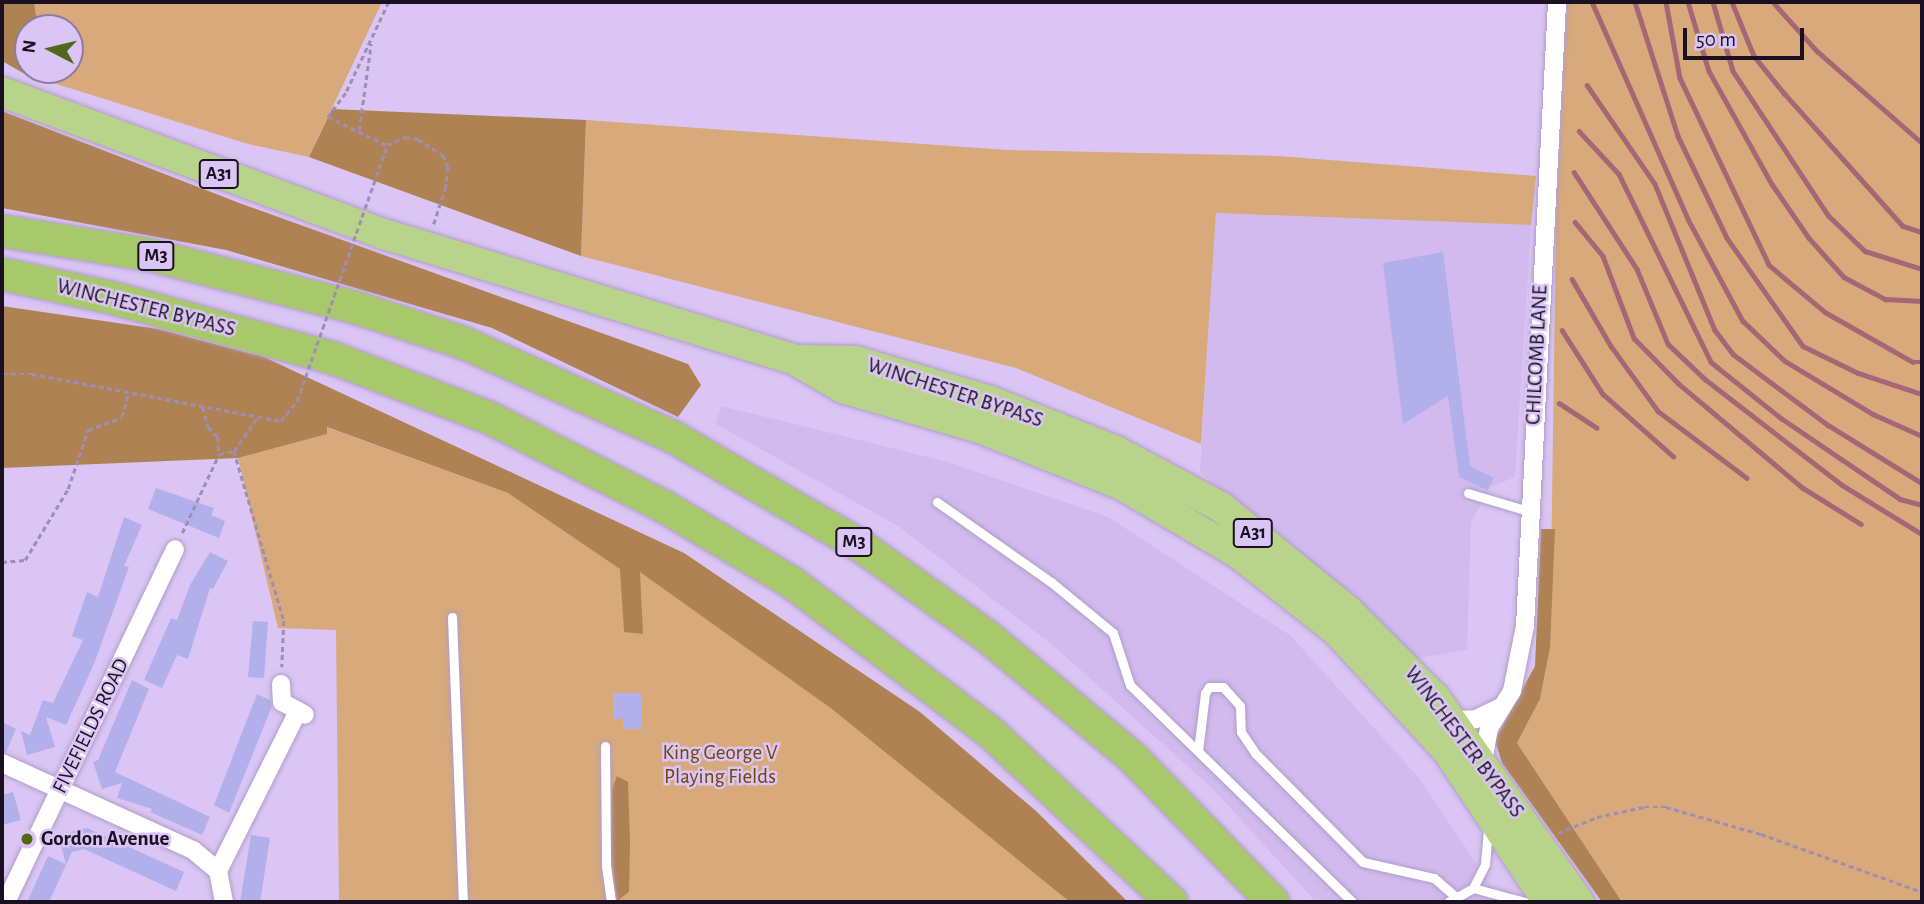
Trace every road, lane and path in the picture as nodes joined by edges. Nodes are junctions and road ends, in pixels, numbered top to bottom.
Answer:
1 (389, 2) edge
2 (1557, 2) edge
3 (372, 38) junction
4 (2, 92) edge
5 (359, 130) junction
6 (387, 145) junction
7 (2, 231) edge
8 (430, 236) dead end
9 (2, 274) edge
10 (795, 360) junction
11 (2, 374) edge
12 (128, 393) junction
13 (203, 407) junction
14 (258, 417) junction
15 (234, 451) junction
16 (219, 454) junction
17 (1468, 493) dead end
18 (937, 502) dead end
19 (1528, 511) junction
20 (175, 549) joint
21 (2, 562) edge
22 (452, 617) dead end
23 (281, 684) joint
24 (1504, 705) junction
25 (1453, 720) junction
26 (605, 746) dead end
27 (1198, 751) junction
28 (2, 762) edge
29 (1483, 762) junction
30 (61, 790) junction
31 (1487, 811) junction
32 (1541, 846) junction
33 (218, 871) junction
34 (1473, 888) junction
35 (1922, 892) edge
36 (1452, 900) edge
37 (6, 902) edge
38 (224, 902) edge
39 (463, 902) edge
40 (611, 902) edge
41 (1172, 902) edge
42 (1273, 902) edge
43 (1352, 902) edge
44 (1525, 902) edge
45 (1548, 902) edge
46 (1579, 902) edge

1 - 3 path
2 - 19 street, CHILCOMB LANE
3 - 5 path
3 - 5 path
4 - 10 highway, A31
5 - 6 path
6 - 8 path
6 - 14 path, bridge
7 - 42 highway, M3
9 - 41 highway, WINCHESTER BYPASS / M3
10 - 25 highway, WINCHESTER BYPASS / A31
10 - 31 highway, WINCHESTER BYPASS / A31
11 - 12 path
12 - 13 path
12 - 21 path
13 - 14 path
13 - 16 path
14 - 15 path
15 - 16 path
15 - 23 path
16 - 20 path
17 - 19 lane
18 - 27 lane
19 - 24 street, CHILCOMB LANE
20 - 30 street, FIVEFIELDS ROAD
22 - 39 lane
23 - 33 street
24 - 25 street
24 - 29 street, CHILCOMB LANE
25 - 29 highway, WINCHESTER BYPASS / A31
26 - 40 lane
27 - 36 lane
27 - 43 lane
28 - 30 street
29 - 32 highway, WINCHESTER BYPASS / A31
30 - 33 street
30 - 37 street, FIVEFIELDS ROAD
31 - 34 lane
31 - 45 highway, WINCHESTER BYPASS / A31
32 - 35 path
32 - 46 highway, WINCHESTER BYPASS / A31
33 - 38 street
34 - 36 lane
34 - 44 lane

